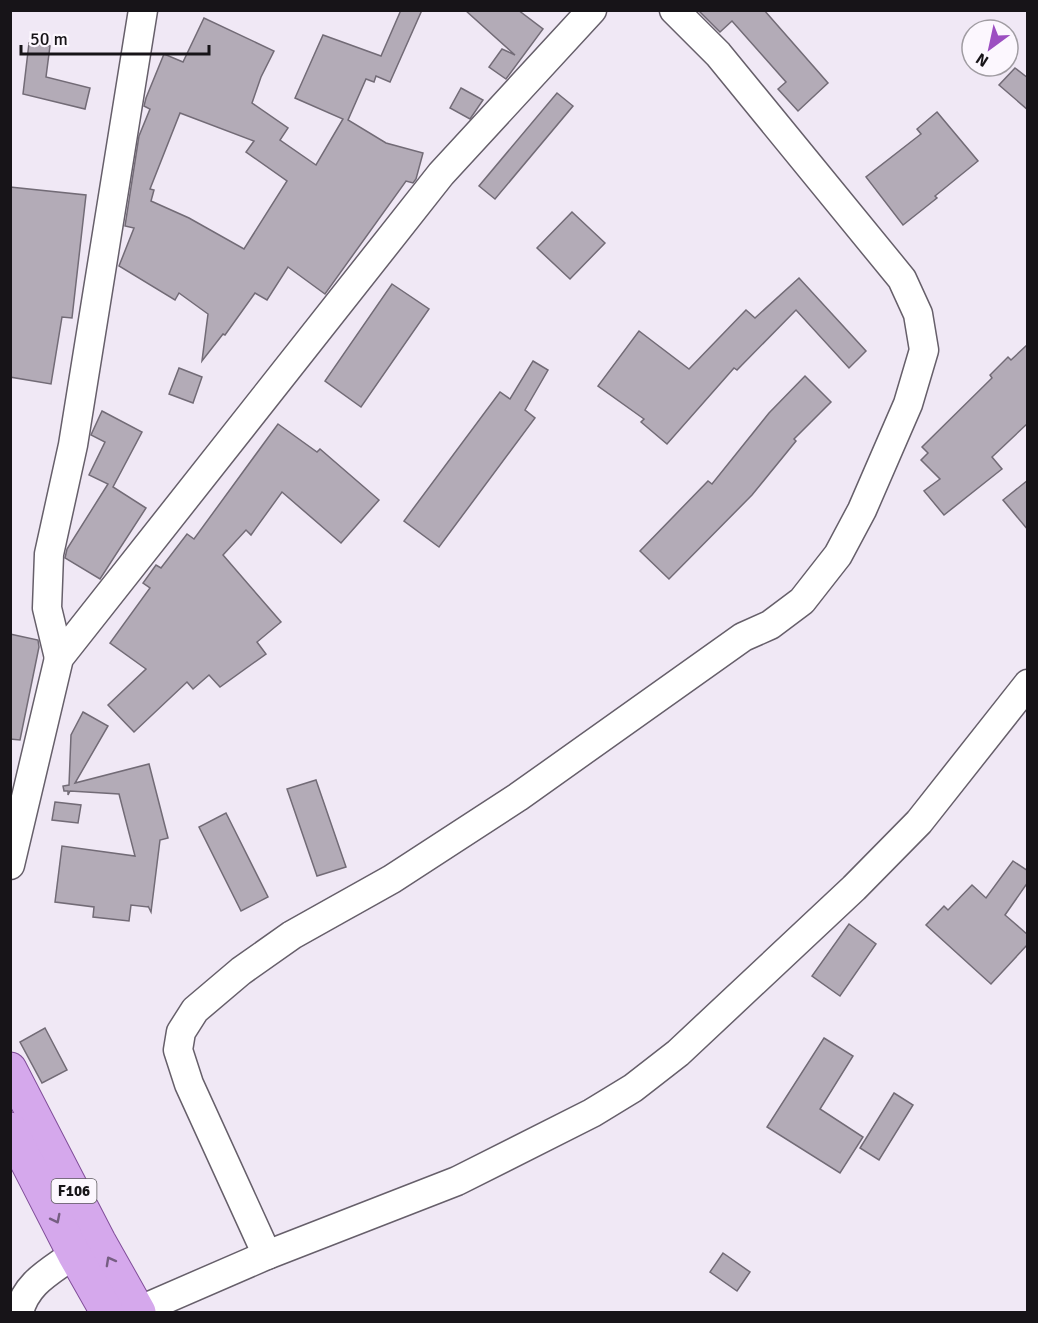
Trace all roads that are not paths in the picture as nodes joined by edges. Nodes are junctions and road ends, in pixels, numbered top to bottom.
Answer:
1 (143, 10) edge
2 (592, 10) edge
3 (674, 10) edge
4 (59, 658) junction
5 (1028, 684) edge
6 (10, 865) edge
7 (10, 1069) edge
8 (10, 1129) edge
9 (20, 1167) edge
10 (74, 1254) junction
11 (267, 1255) junction
12 (19, 1312) edge
13 (128, 1312) edge

1 - 4 street
2 - 4 street
3 - 11 street
4 - 6 street
5 - 11 street
13 -> 7 main road, F106
8 - 9 main road, F106
9 -> 10 main road, F106
10 - 12 street
10 - 13 main road, F106
11 - 13 street

